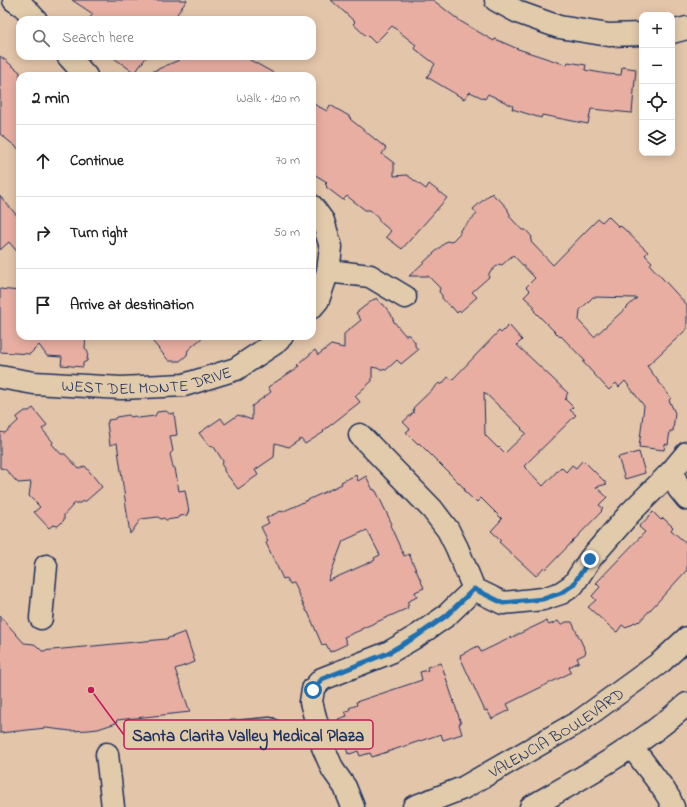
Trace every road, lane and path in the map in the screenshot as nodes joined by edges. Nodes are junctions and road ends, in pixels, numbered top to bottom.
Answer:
1 (14, 0) edge
2 (496, 0) edge
3 (32, 16) edge
4 (687, 28) edge
5 (675, 31) edge
6 (639, 34) edge
7 (72, 60) edge
8 (82, 72) edge
9 (316, 211) edge
10 (328, 271) junction
11 (405, 297) dead end
12 (316, 302) edge
13 (278, 340) edge
14 (0, 377) edge
15 (360, 435) dead end
16 (687, 453) edge
17 (679, 475) edge
18 (687, 498) edge
19 (46, 566) dead end
20 (474, 589) junction
21 (41, 618) dead end
22 (687, 638) edge
23 (687, 704) edge
24 (270, 729) dead end
25 (224, 733) dead end
26 (632, 747) junction
27 (107, 754) dead end
28 (113, 807) edge
29 (353, 807) edge
30 (414, 807) edge
31 (531, 807) edge
32 (673, 807) edge

1 - 3 street
2 - 6 street
4 - 5 street
7 - 8 street
9 - 10 street
10 - 11 street
10 - 12 street
13 - 14 street, WEST DEL MONTE DRIVE
15 - 20 street
16 - 17 street
17 - 18 street
17 - 20 street
19 - 21 street
20 - 29 street
22 - 30 street, VALENCIA BOULEVARD
23 - 26 street
24 - 25 street
26 - 31 street
26 - 32 street
27 - 28 street

